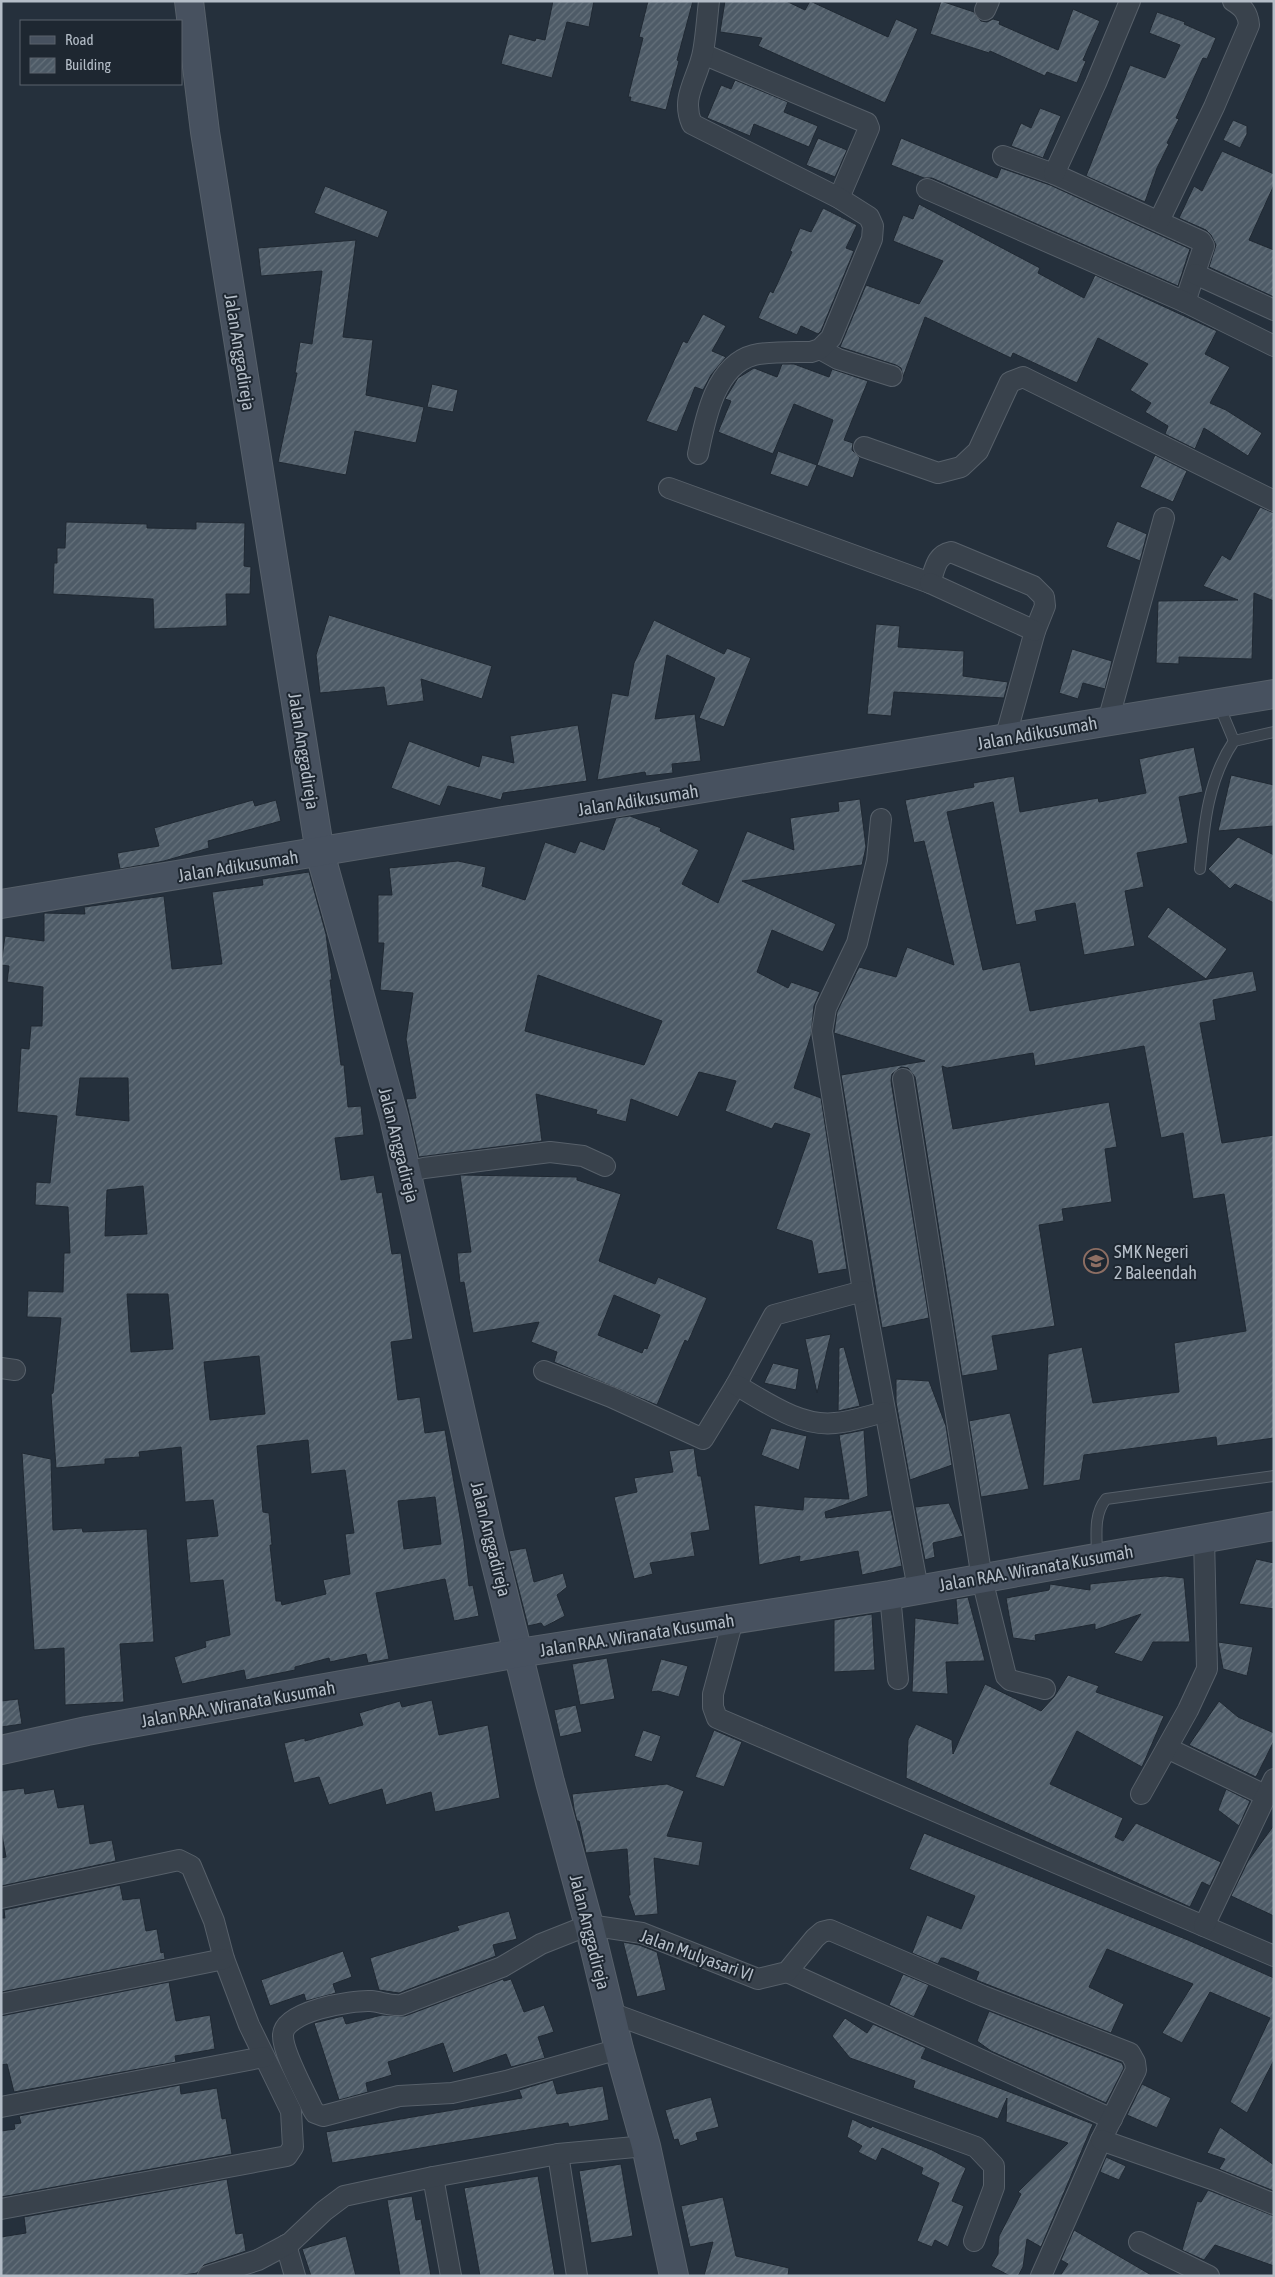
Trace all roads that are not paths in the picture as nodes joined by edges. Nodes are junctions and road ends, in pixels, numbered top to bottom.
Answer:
1 (189, 1) edge
2 (709, 1) edge
3 (1130, 1) edge
4 (1233, 1) edge
5 (703, 54) junction
6 (1004, 156) dead end
7 (1054, 174) junction
8 (927, 189) dead end
9 (839, 198) junction
10 (1159, 221) junction
11 (1195, 274) junction
12 (1186, 302) junction
13 (1274, 310) edge
14 (1274, 346) edge
15 (820, 348) junction
16 (892, 376) dead end
17 (864, 447) dead end
18 (698, 454) dead end
19 (670, 488) dead end
20 (1274, 502) edge
21 (1164, 518) dead end
22 (930, 583) junction
23 (1035, 631) junction
24 (1274, 694) edge
25 (1218, 704) junction
26 (1108, 721) junction
27 (1274, 732) edge
28 (1005, 739) junction
29 (1234, 741) junction
30 (881, 820) dead end
31 (320, 853) junction
32 (1200, 869) dead end
33 (1, 904) edge
34 (903, 1078) dead end
35 (605, 1166) dead end
36 (407, 1172) junction
37 (863, 1291) junction
38 (544, 1371) dead end
39 (736, 1385) junction
40 (884, 1412) junction
41 (1274, 1476) edge
42 (1274, 1526) edge
43 (1204, 1537) junction
44 (1097, 1557) junction
45 (982, 1579) junction
46 (918, 1589) junction
47 (890, 1595) junction
48 (733, 1620) junction
49 (519, 1653) junction
50 (898, 1679) dead end
51 (1045, 1690) dead end
52 (1167, 1748) junction
53 (1, 1750) edge
54 (1270, 1787) edge
55 (1141, 1794) dead end
56 (1, 1898) edge
57 (589, 1925) junction
58 (1204, 1926) junction
59 (1274, 1956) edge
60 (224, 1958) junction
61 (781, 1974) junction
62 (1, 2004) edge
63 (611, 2013) junction
64 (618, 2049) junction
65 (264, 2057) junction
66 (1, 2107) edge
67 (1112, 2119) junction
68 (1101, 2140) junction
69 (646, 2146) junction
70 (558, 2154) junction
71 (433, 2177) junction
72 (1274, 2204) edge
73 (1, 2209) edge
74 (974, 2241) dead end
75 (1139, 2242) dead end
76 (286, 2245) junction
77 (241, 2271) edge
78 (208, 2276) edge
79 (295, 2276) edge
80 (451, 2276) edge
81 (577, 2276) edge
82 (674, 2276) edge
83 (1042, 2276) edge
84 (1209, 2276) edge

1 - 31 main road, Jalan Anggadireja
2 - 5 street
3 - 7 street
4 - 10 street
5 - 9 street
5 - 9 street
6 - 7 street
7 - 10 street
8 - 12 street
9 - 15 street
10 - 11 street
11 - 12 street
11 - 13 street
12 - 14 street
15 - 16 street
15 - 18 street
17 - 20 street
19 - 22 street
21 - 26 street
22 - 23 street
22 - 23 street
23 - 28 street
24 - 25 main road, Jalan Adikusumah
25 - 26 main road, Jalan Adikusumah
25 - 29 lane
26 - 28 main road, Jalan Adikusumah
27 - 29 lane
28 - 31 main road, Jalan Adikusumah
29 - 32 lane
30 - 37 street
31 - 33 main road, Jalan Adikusumah
31 - 36 main road, Jalan Anggadireja
34 - 45 street
35 - 36 street
36 - 49 main road, Jalan Anggadireja
37 - 39 street
37 - 40 street
38 - 39 street
39 - 40 street
40 - 46 street
41 - 44 lane
42 - 43 main road, Jalan RAA. Wiranata Kusumah
43 - 44 main road, Jalan RAA. Wiranata Kusumah
43 - 52 street
44 - 45 main road, Jalan RAA. Wiranata Kusumah
45 - 46 main road, Jalan RAA. Wiranata Kusumah
45 - 51 street
46 - 47 main road, Jalan RAA. Wiranata Kusumah
47 - 48 main road, Jalan RAA. Wiranata Kusumah
47 - 50 street
48 - 49 main road, Jalan RAA. Wiranata Kusumah
48 - 58 street
49 - 53 main road, Jalan RAA. Wiranata Kusumah
49 - 57 main road, Jalan Anggadireja
52 - 54 street
52 - 55 street
54 - 58 street
56 - 60 street
57 - 61 street, Jalan Mulyasari VI
57 - 63 main road, Jalan Anggadireja
57 - 64 street
58 - 59 street
60 - 62 street
60 - 65 street
61 - 67 street
61 - 67 street
63 - 64 main road, Jalan Anggadireja
63 - 74 street
64 - 69 main road, Jalan Anggadireja
65 - 66 street
65 - 73 street
67 - 68 street
68 - 72 street
68 - 83 street
69 - 70 street
69 - 82 main road, Jalan Anggadireja
70 - 71 street
70 - 81 street
71 - 76 street
71 - 80 street
75 - 84 street
76 - 77 street
76 - 79 street
77 - 78 street

